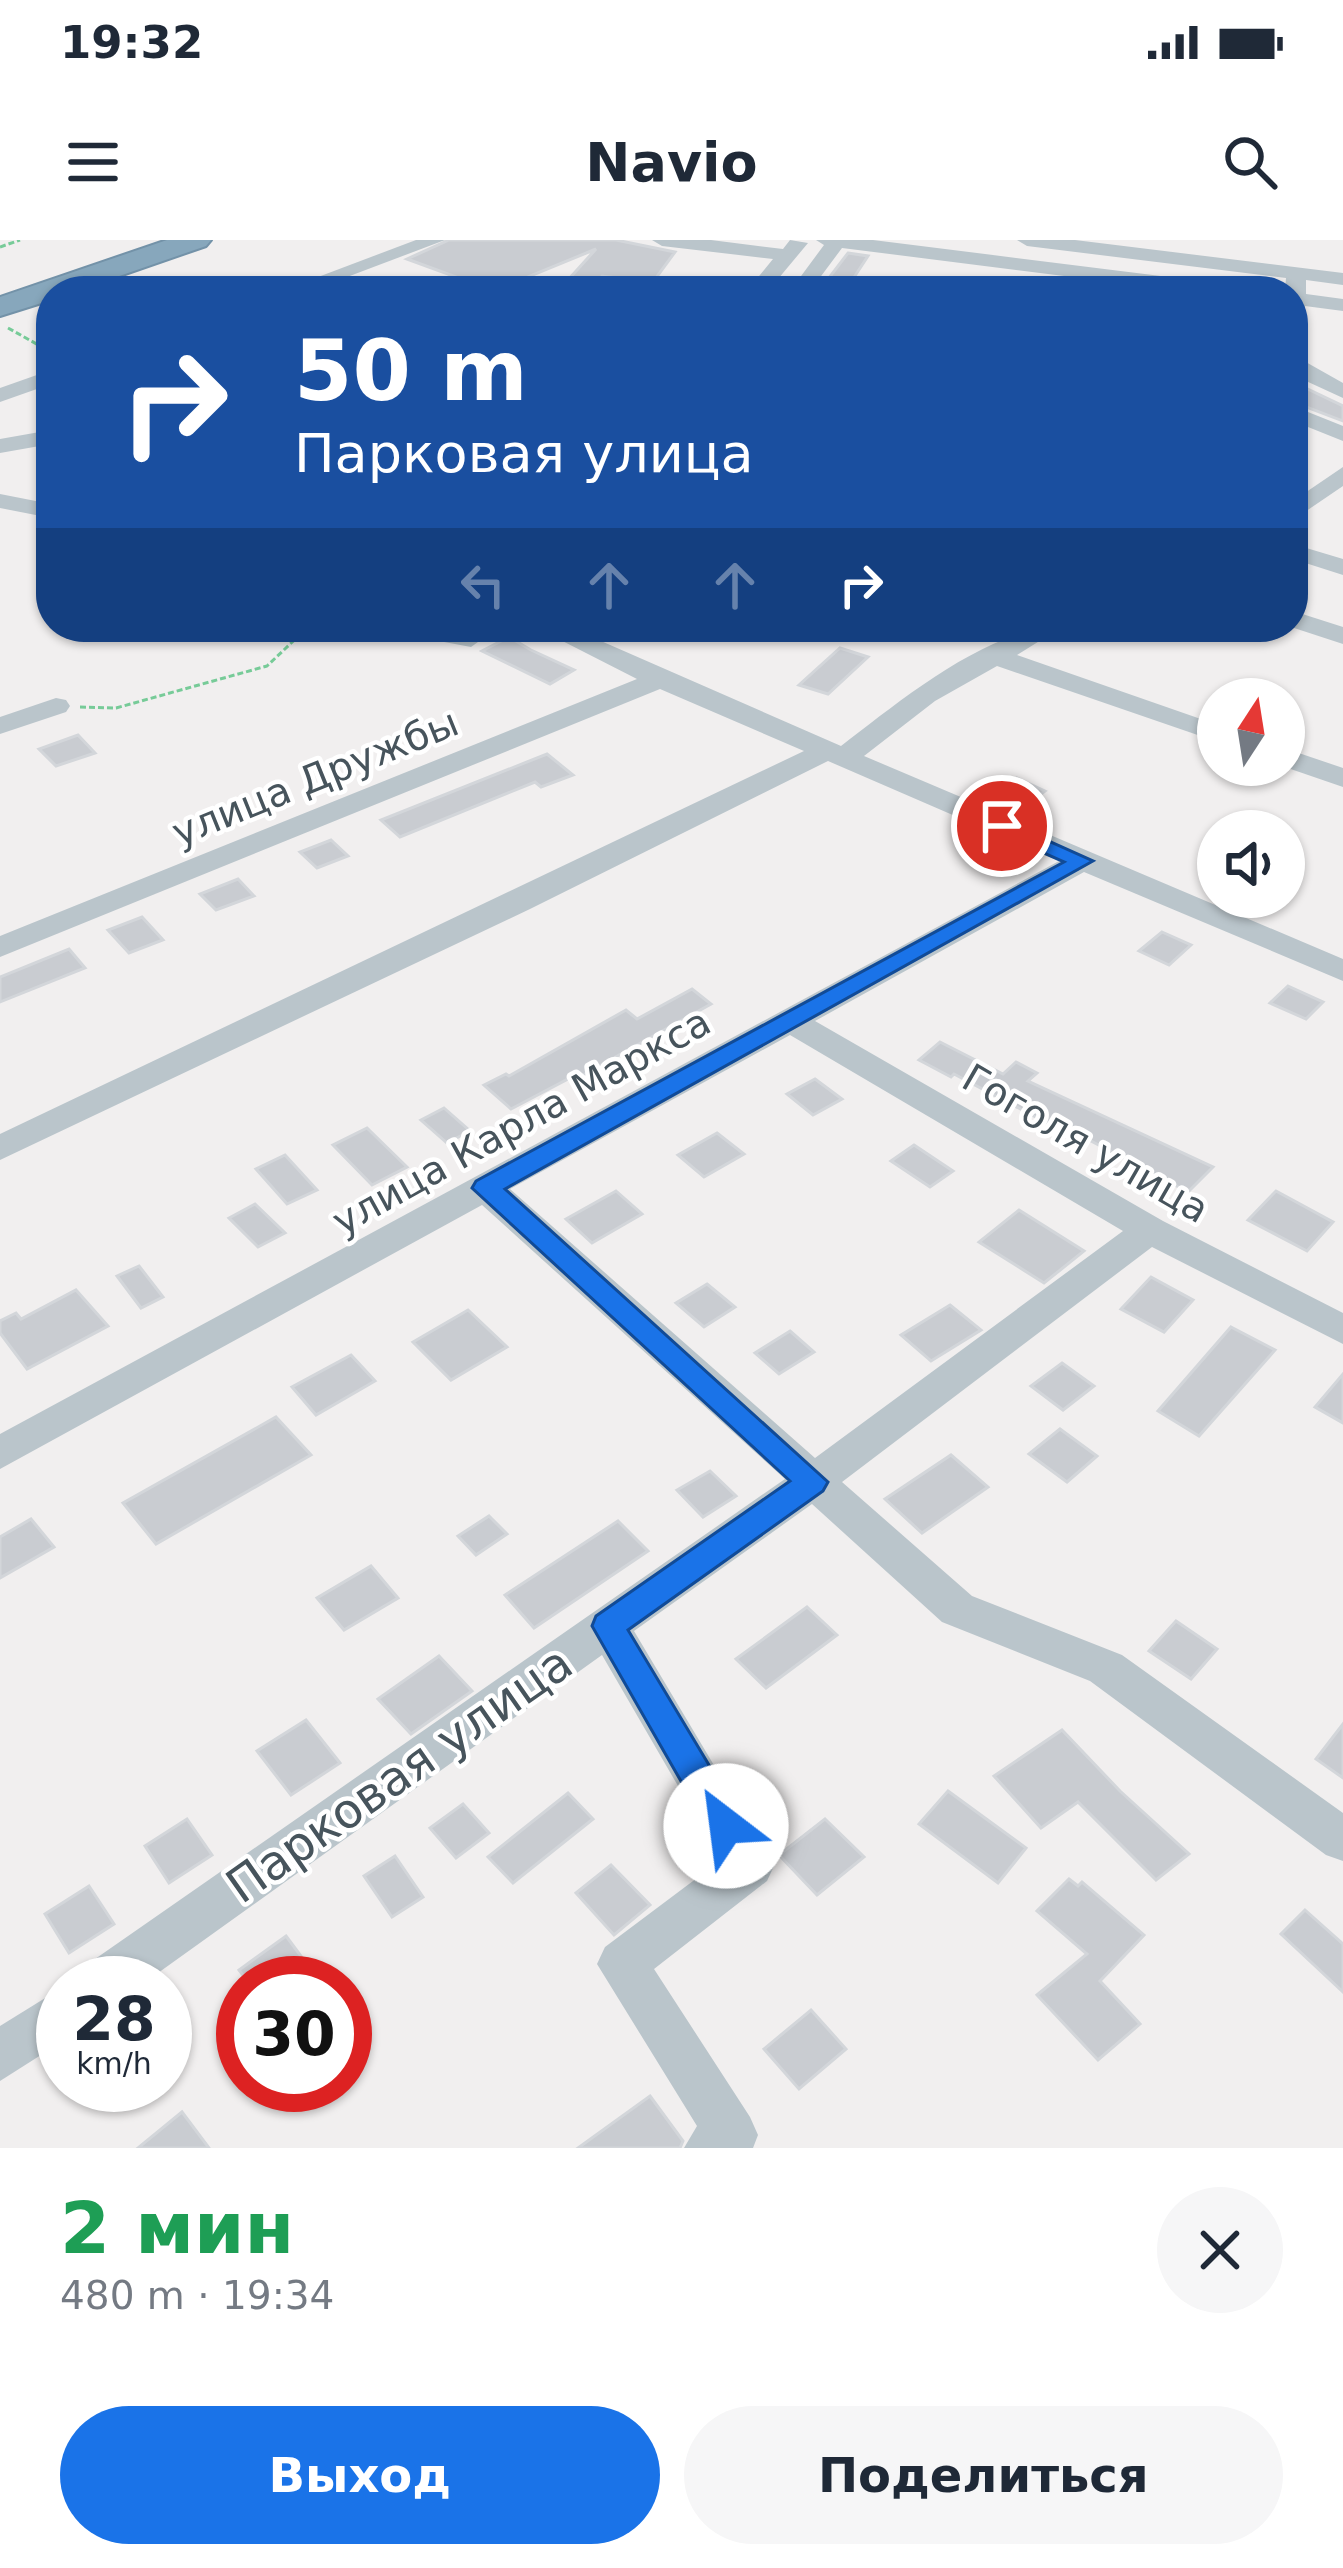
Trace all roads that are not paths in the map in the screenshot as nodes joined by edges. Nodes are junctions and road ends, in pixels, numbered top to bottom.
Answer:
1 (166, 240) edge
2 (196, 240) edge
3 (435, 240) edge
4 (662, 240) edge
5 (826, 240) edge
6 (1027, 240) edge
7 (838, 241) edge
8 (794, 247) edge
9 (1295, 273) junction
10 (59, 276) edge
11 (92, 276) edge
12 (334, 276) edge
13 (770, 276) edge
14 (811, 276) edge
15 (1086, 276) edge
16 (1295, 276) edge
17 (1343, 279) edge
18 (36, 284) edge
19 (0, 296) edge
20 (36, 296) edge
21 (1308, 300) edge
22 (1343, 304) edge
23 (0, 308) edge
24 (1308, 375) edge
25 (36, 382) edge
26 (1339, 386) edge
27 (0, 395) edge
28 (1308, 419) edge
29 (1343, 434) edge
30 (36, 439) edge
31 (0, 446) edge
32 (1343, 474) edge
33 (0, 501) edge
34 (1308, 502) edge
35 (36, 508) edge
36 (1308, 556) edge
37 (1343, 567) edge
38 (1308, 625) edge
39 (1343, 636) edge
40 (580, 642) edge
41 (1021, 642) edge
42 (994, 656) junction
43 (660, 680) junction
44 (56, 706) road end
45 (0, 726) edge
46 (1197, 727) edge
47 (836, 754) junction
48 (1305, 764) edge
49 (1343, 778) edge
50 (1082, 861) junction
51 (0, 947) edge
52 (1343, 970) edge
53 (791, 1021) junction
54 (0, 1148) edge
55 (486, 1188) junction
56 (1150, 1230) junction
57 (1338, 1319) edge
58 (0, 1453) edge
59 (812, 1482) junction
60 (608, 1626) junction
61 (1343, 1840) edge
62 (141, 1956) edge
63 (36, 2030) edge
64 (0, 2056) edge
65 (710, 2148) edge

1 - 10 highway
2 - 11 highway
3 - 12 street
4 - 8 street
5 - 7 street
6 - 9 street
7 - 14 street
7 - 15 street
8 - 13 street
9 - 16 street
9 - 17 street
18 - 19 highway
20 - 23 highway
21 - 22 street
24 - 26 street
25 - 27 street
28 - 29 street
30 - 31 street
32 - 34 street
33 - 35 street
36 - 37 street
38 - 39 street
40 - 43 street
41 - 42 street
42 - 46 street
42 - 47 street
43 - 47 street
43 - 51 street, улица Дружбы
44 - 45 street
47 - 50 street
47 - 54 street
48 - 49 street
50 - 52 street
50 - 53 street, улица Карла Маркса
53 - 55 street, улица Карла Маркса
53 - 56 street, Гоголя улица
55 - 58 street, улица Карла Маркса
55 - 59 street
56 - 57 street, Гоголя улица
56 - 59 street, Парковая улица
59 - 60 street, Парковая улица
59 - 61 street
60 - 62 street, Парковая улица
60 - 65 street
63 - 64 street

